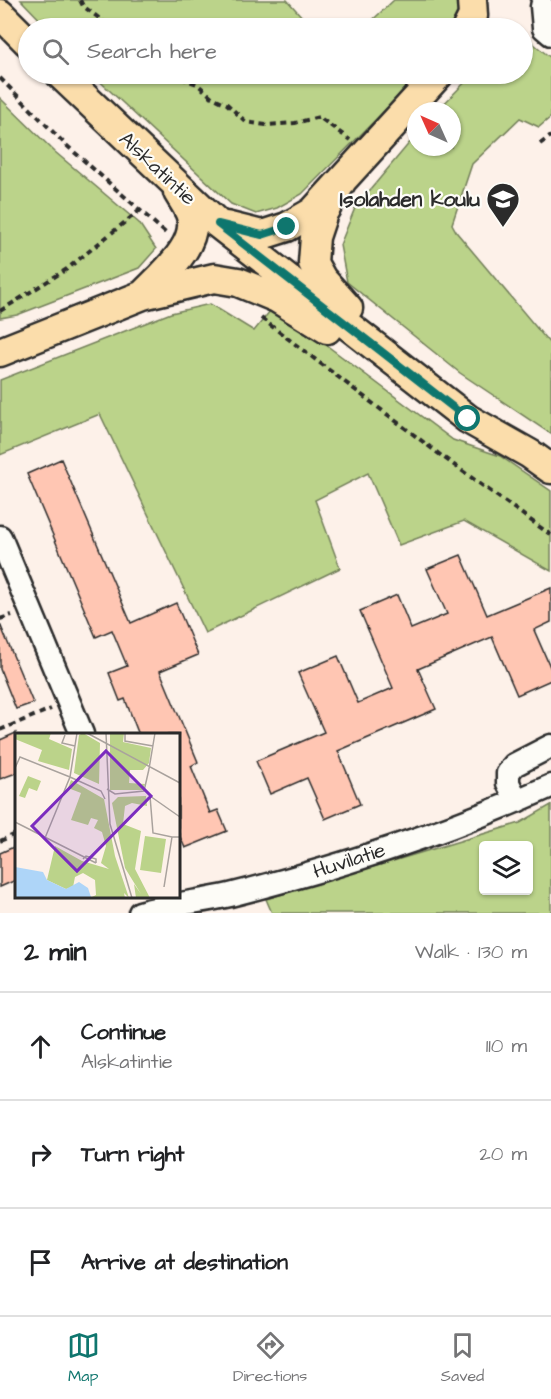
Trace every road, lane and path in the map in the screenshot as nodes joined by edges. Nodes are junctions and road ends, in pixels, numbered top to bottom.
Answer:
1 (80, 0) edge
2 (472, 0) edge
3 (542, 6) edge
4 (0, 14) edge
5 (99, 18) edge
6 (472, 18) edge
7 (18, 32) edge
8 (551, 34) edge
9 (70, 84) edge
10 (197, 84) edge
11 (430, 84) edge
12 (551, 136) edge
13 (540, 144) dead end
14 (369, 150) junction
15 (343, 179) junction
16 (170, 180) junction
17 (140, 210) dead end
18 (218, 224) junction
19 (143, 295) junction
20 (0, 311) edge
21 (0, 352) edge
22 (468, 419) junction
23 (540, 462) edge
24 (0, 537) edge
25 (69, 702) junction
26 (0, 730) edge
27 (81, 733) edge
28 (551, 746) edge
29 (551, 786) edge
30 (517, 801) junction
31 (15, 834) edge
32 (0, 841) edge
33 (147, 906) edge

1 - 5 path
2 - 6 main road
3 - 8 street
4 - 7 main road
9 - 16 main road, Alskatintie
10 - 14 path
11 - 14 main road
12 - 13 path
14 - 15 main road
15 - 18 main road
15 - 23 main road
16 - 18 main road, Alskatintie
16 - 19 main road
17 - 20 path
18 - 22 main road, Alskatintie
19 - 21 main road
19 - 22 main road
22 - 23 main road, Alskatintie
24 - 25 street
25 - 26 path
25 - 27 street
28 - 30 street
29 - 30 street, Huvilatie
30 - 33 street, Huvilatie
31 - 32 path

